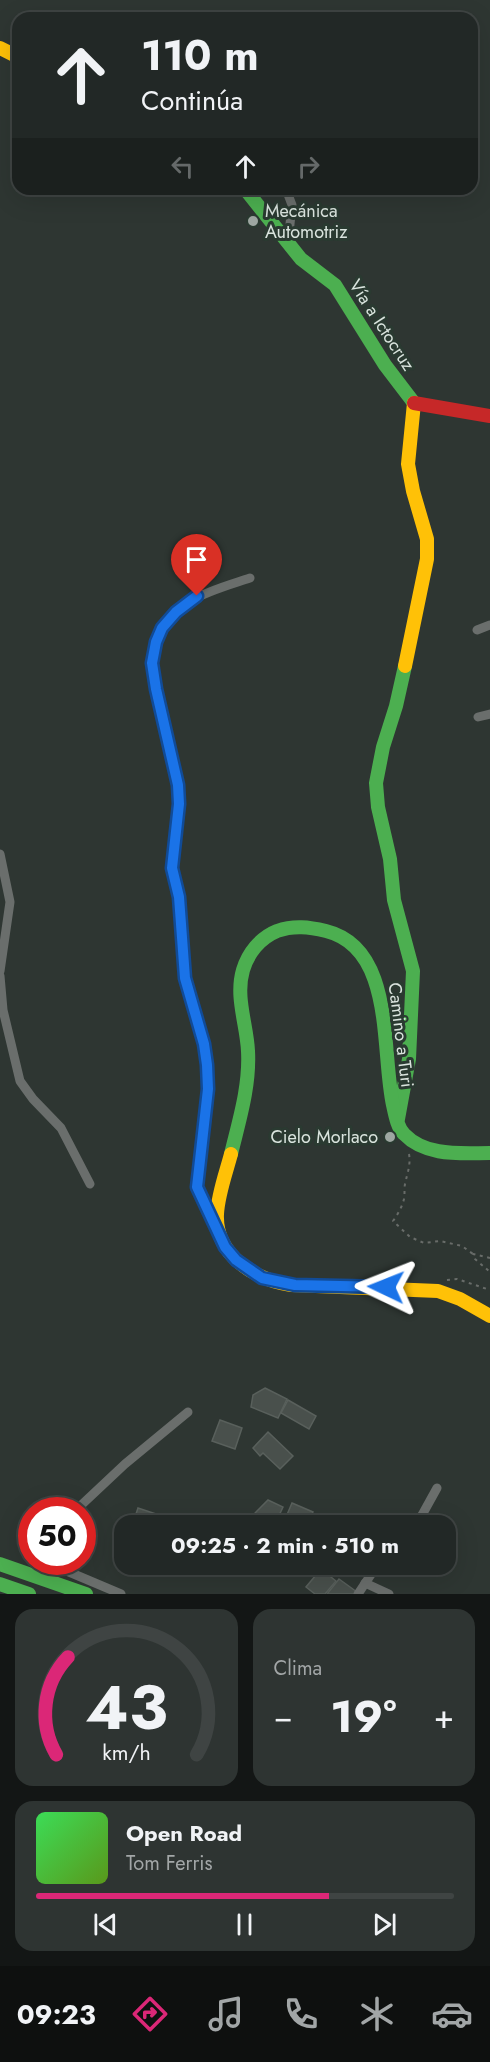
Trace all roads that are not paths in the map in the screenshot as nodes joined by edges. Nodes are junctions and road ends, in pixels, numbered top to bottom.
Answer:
1 (250, 195) edge
2 (288, 195) edge
3 (288, 243) junction
4 (414, 403) junction
5 (490, 416) edge
6 (250, 578) dead end
7 (490, 625) edge
8 (477, 630) dead end
9 (490, 714) edge
10 (478, 717) dead end
11 (0, 854) edge
12 (0, 974) edge
13 (397, 1120) junction
14 (490, 1153) edge
15 (90, 1184) dead end
16 (220, 1239) junction
17 (490, 1316) edge
18 (188, 1412) dead end
19 (437, 1488) dead end
20 (90, 1497) edge
21 (422, 1515) edge
22 (0, 1564) edge
23 (76, 1575) edge
24 (370, 1575) edge
25 (365, 1583) junction
26 (0, 1584) edge
27 (29, 1594) edge
28 (86, 1594) edge
29 (121, 1594) edge
30 (358, 1594) edge
31 (389, 1594) edge

1 - 3 main road, Vía a Ictocruz
2 - 3 street
3 - 4 main road, Vía a Ictocruz
4 - 5 main road
4 - 13 main road
6 - 16 street
7 - 8 street
9 - 10 street
11 - 12 street
12 - 15 street
13 - 14 main road, Camino a Turi
13 - 16 main road, Camino a Turi
16 - 17 main road
18 - 20 street
19 - 21 street
22 - 28 main road
23 - 29 street
24 - 25 street
25 - 30 street
25 - 31 street
26 - 27 main road

